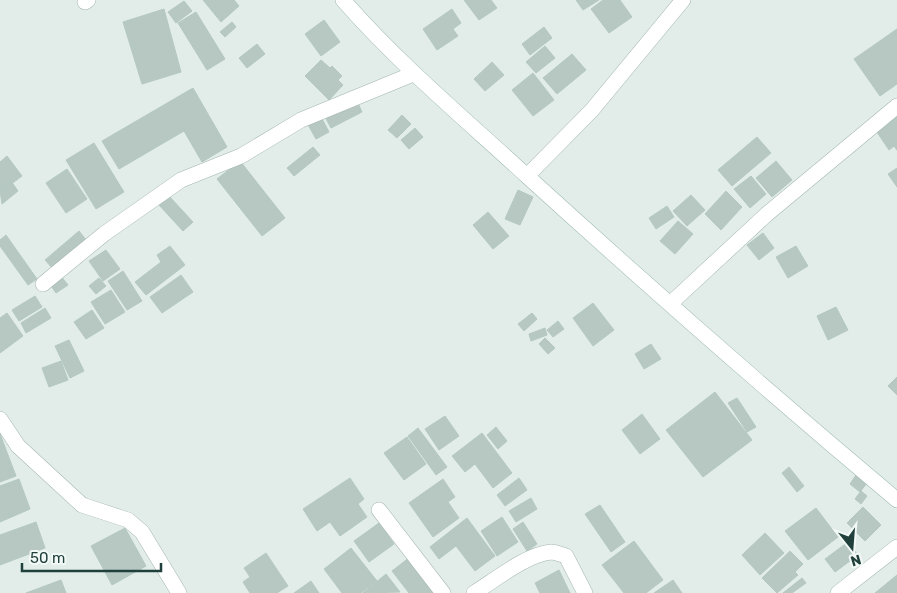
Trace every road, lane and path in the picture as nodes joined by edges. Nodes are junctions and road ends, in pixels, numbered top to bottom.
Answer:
1 (343, 0) edge
2 (683, 0) edge
3 (413, 74) junction
4 (897, 106) edge
5 (527, 176) junction
6 (43, 284) dead end
7 (671, 303) junction
8 (0, 419) edge
9 (897, 500) edge
10 (380, 510) dead end
11 (897, 547) edge
12 (179, 593) edge
13 (443, 593) edge
14 (474, 593) edge
15 (585, 593) edge
16 (838, 593) edge

1 - 3 street
2 - 5 street
3 - 5 street
3 - 6 street
4 - 7 street
5 - 7 street
7 - 9 street
8 - 12 street
10 - 13 street
11 - 16 street
14 - 15 street

